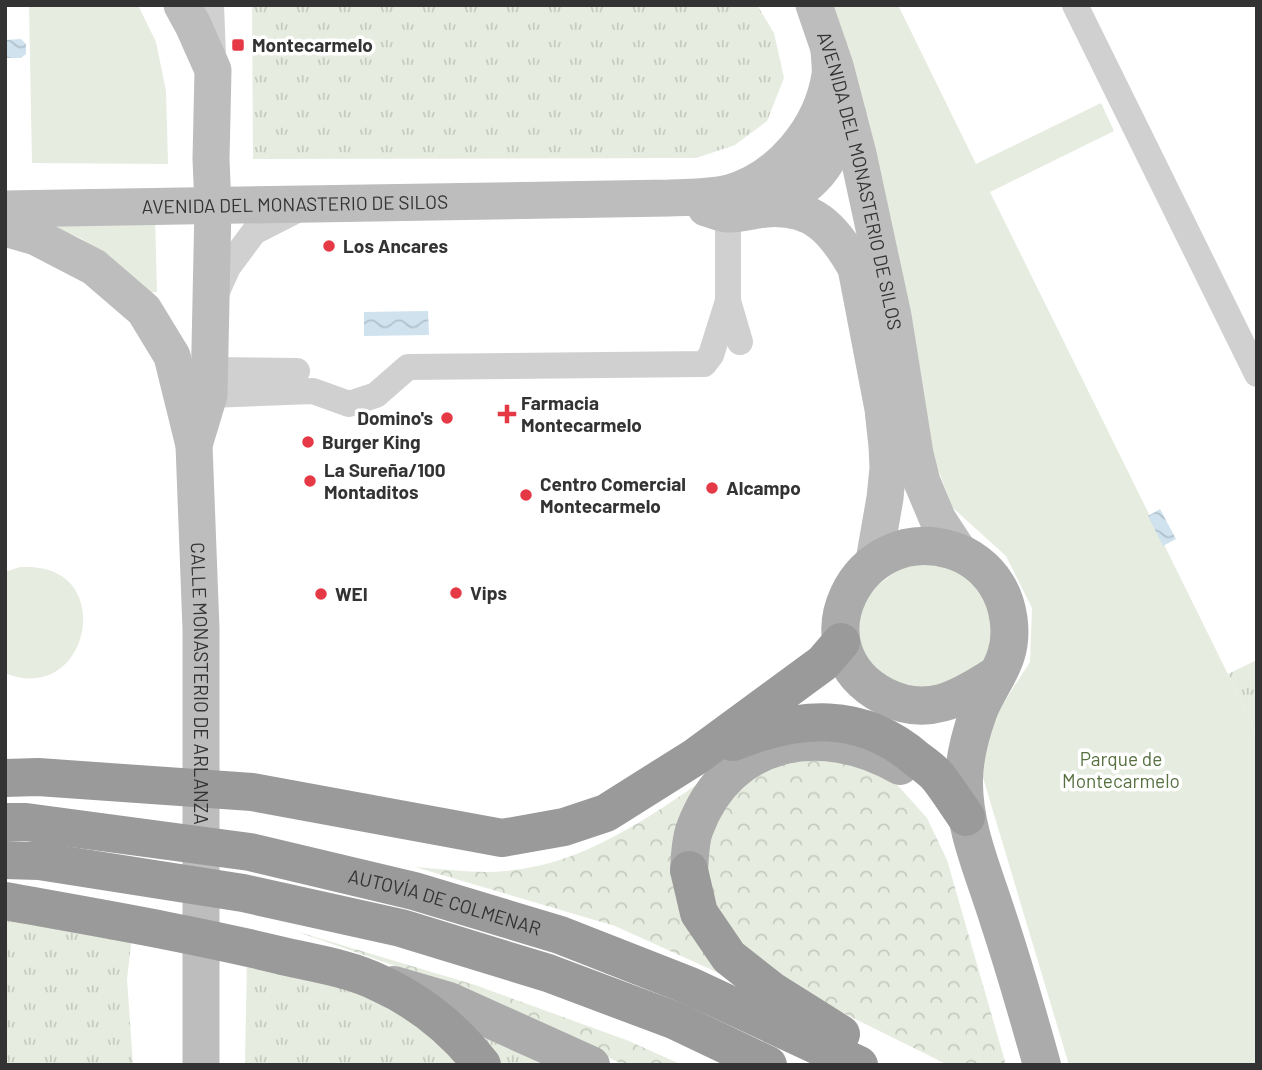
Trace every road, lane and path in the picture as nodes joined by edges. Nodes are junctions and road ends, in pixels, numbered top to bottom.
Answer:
1 (182, 5) edge
2 (211, 5) edge
3 (814, 5) edge
4 (1075, 5) edge
5 (829, 48) junction
6 (213, 70) junction
7 (848, 115) junction
8 (669, 198) junction
9 (310, 204) junction
10 (214, 206) junction
11 (5, 209) edge
12 (764, 209) junction
13 (728, 214) junction
14 (5, 228) edge
15 (728, 301) junction
16 (212, 304) junction
17 (740, 342) dead end
18 (297, 371) dead end
19 (1257, 374) edge
20 (209, 382) junction
21 (194, 445) junction
22 (959, 552) junction
23 (874, 561) junction
24 (841, 642) junction
25 (996, 675) junction
26 (695, 757) junction
27 (21, 777) edge
28 (966, 817) junction
29 (5, 822) edge
30 (5, 860) edge
31 (689, 870) joint
32 (5, 901) edge
33 (1006, 971) junction
34 (365, 976) junction
35 (201, 1050) edge
36 (482, 1065) edge
37 (591, 1065) edge
38 (768, 1065) edge
39 (859, 1065) edge
40 (881, 1065) edge
41 (1023, 1065) edge
42 (1042, 1065) edge

1 - 6 street
2 - 6 street, CALLE MONASTERIO DE ARLANZA
3 - 5 street
4 - 19 street
5 - 7 street, AVENIDA DEL MONASTERIO DE SILOS
5 - 8 street, AVENIDA DEL MONASTERIO DE SILOS
6 - 10 street, CALLE MONASTERIO DE ARLANZA
7 - 12 street
7 - 22 street, AVENIDA DEL MONASTERIO DE SILOS
8 - 9 street, AVENIDA DEL MONASTERIO DE SILOS
8 - 13 street, AVENIDA DEL MONASTERIO DE SILOS
9 - 10 street, AVENIDA DEL MONASTERIO DE SILOS
9 - 16 street, CALLE MONASTERIO DE ARLANZA
10 - 11 street, AVENIDA DEL MONASTERIO DE SILOS
10 - 16 street, CALLE MONASTERIO DE ARLANZA
12 - 13 street, AVENIDA DEL MONASTERIO DE SILOS
12 - 23 street, AVENIDA DEL MONASTERIO DE SILOS
13 - 15 street
14 - 21 street
15 - 17 street
15 - 20 street
16 - 20 street, CALLE MONASTERIO DE ARLANZA
18 - 20 street
20 - 21 street, CALLE MONASTERIO DE ARLANZA
21 - 35 street, CALLE MONASTERIO DE ARLANZA
22 - 23 main road
22 - 25 main road
23 - 24 main road
24 - 25 main road
24 - 26 highway
25 - 28 main road
26 - 27 highway
26 - 28 highway
28 - 33 main road
29 - 39 highway, AUTOVÍA DE COLMENAR
30 - 38 highway, AUTOVÍA DE COLMENAR
31 - 33 main road
31 - 40 highway
32 - 34 highway
33 - 41 main road
33 - 42 main road
34 - 36 highway
34 - 37 main road

